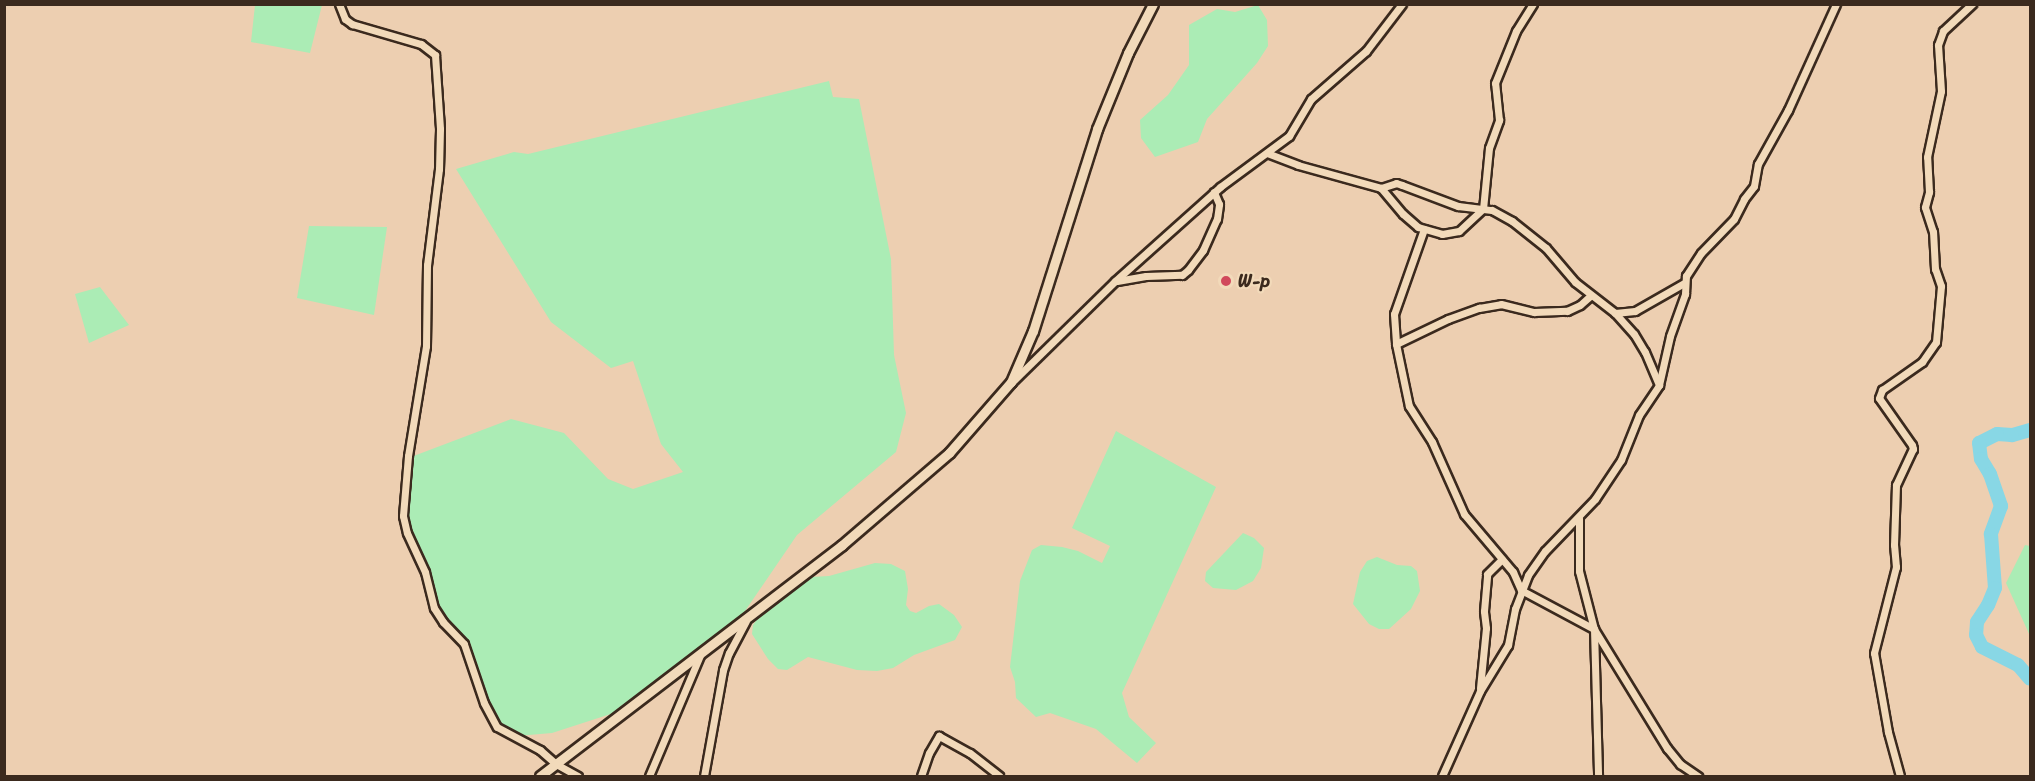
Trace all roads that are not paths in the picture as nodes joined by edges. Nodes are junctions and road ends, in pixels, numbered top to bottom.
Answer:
1 (339, 4) edge
2 (1153, 4) edge
3 (1402, 4) edge
4 (1533, 4) edge
5 (1836, 4) edge
6 (1972, 4) edge
7 (1267, 153) junction
8 (1381, 188) junction
9 (1214, 192) junction
10 (1483, 209) junction
11 (1424, 229) junction
12 (1115, 281) junction
13 (1684, 283) junction
14 (1590, 296) junction
15 (1615, 313) junction
16 (1396, 344) junction
17 (1011, 382) junction
18 (1659, 385) junction
19 (1579, 517) junction
20 (1502, 559) junction
21 (1521, 590) junction
22 (746, 621) junction
23 (1594, 629) junction
24 (700, 655) junction
25 (1480, 691) junction
26 (556, 764) junction
27 (540, 777) edge
28 (578, 777) edge
29 (649, 777) edge
30 (704, 777) edge
31 (921, 777) edge
32 (999, 777) edge
33 (1442, 777) edge
34 (1598, 777) edge
35 (1698, 777) edge
36 (1900, 777) edge

1 - 26 street
2 - 17 street
3 - 7 street
4 - 10 street
5 - 13 street
6 - 36 street
7 - 8 street
7 - 9 street
8 - 10 street
8 - 11 street
9 - 12 street
9 - 12 street
10 - 11 street
10 - 14 street
11 - 16 street
12 - 17 street
13 - 15 street
13 - 18 street
14 - 15 street
14 - 16 street
15 - 18 street
16 - 20 street
17 - 22 street
18 - 19 street
19 - 21 street
19 - 23 street
20 - 21 street
20 - 25 street
21 - 23 street
21 - 25 street
22 - 24 street
22 - 30 street
23 - 34 street
23 - 35 street
24 - 26 street
24 - 29 street
25 - 33 street
26 - 27 street
26 - 28 street
31 - 32 street

